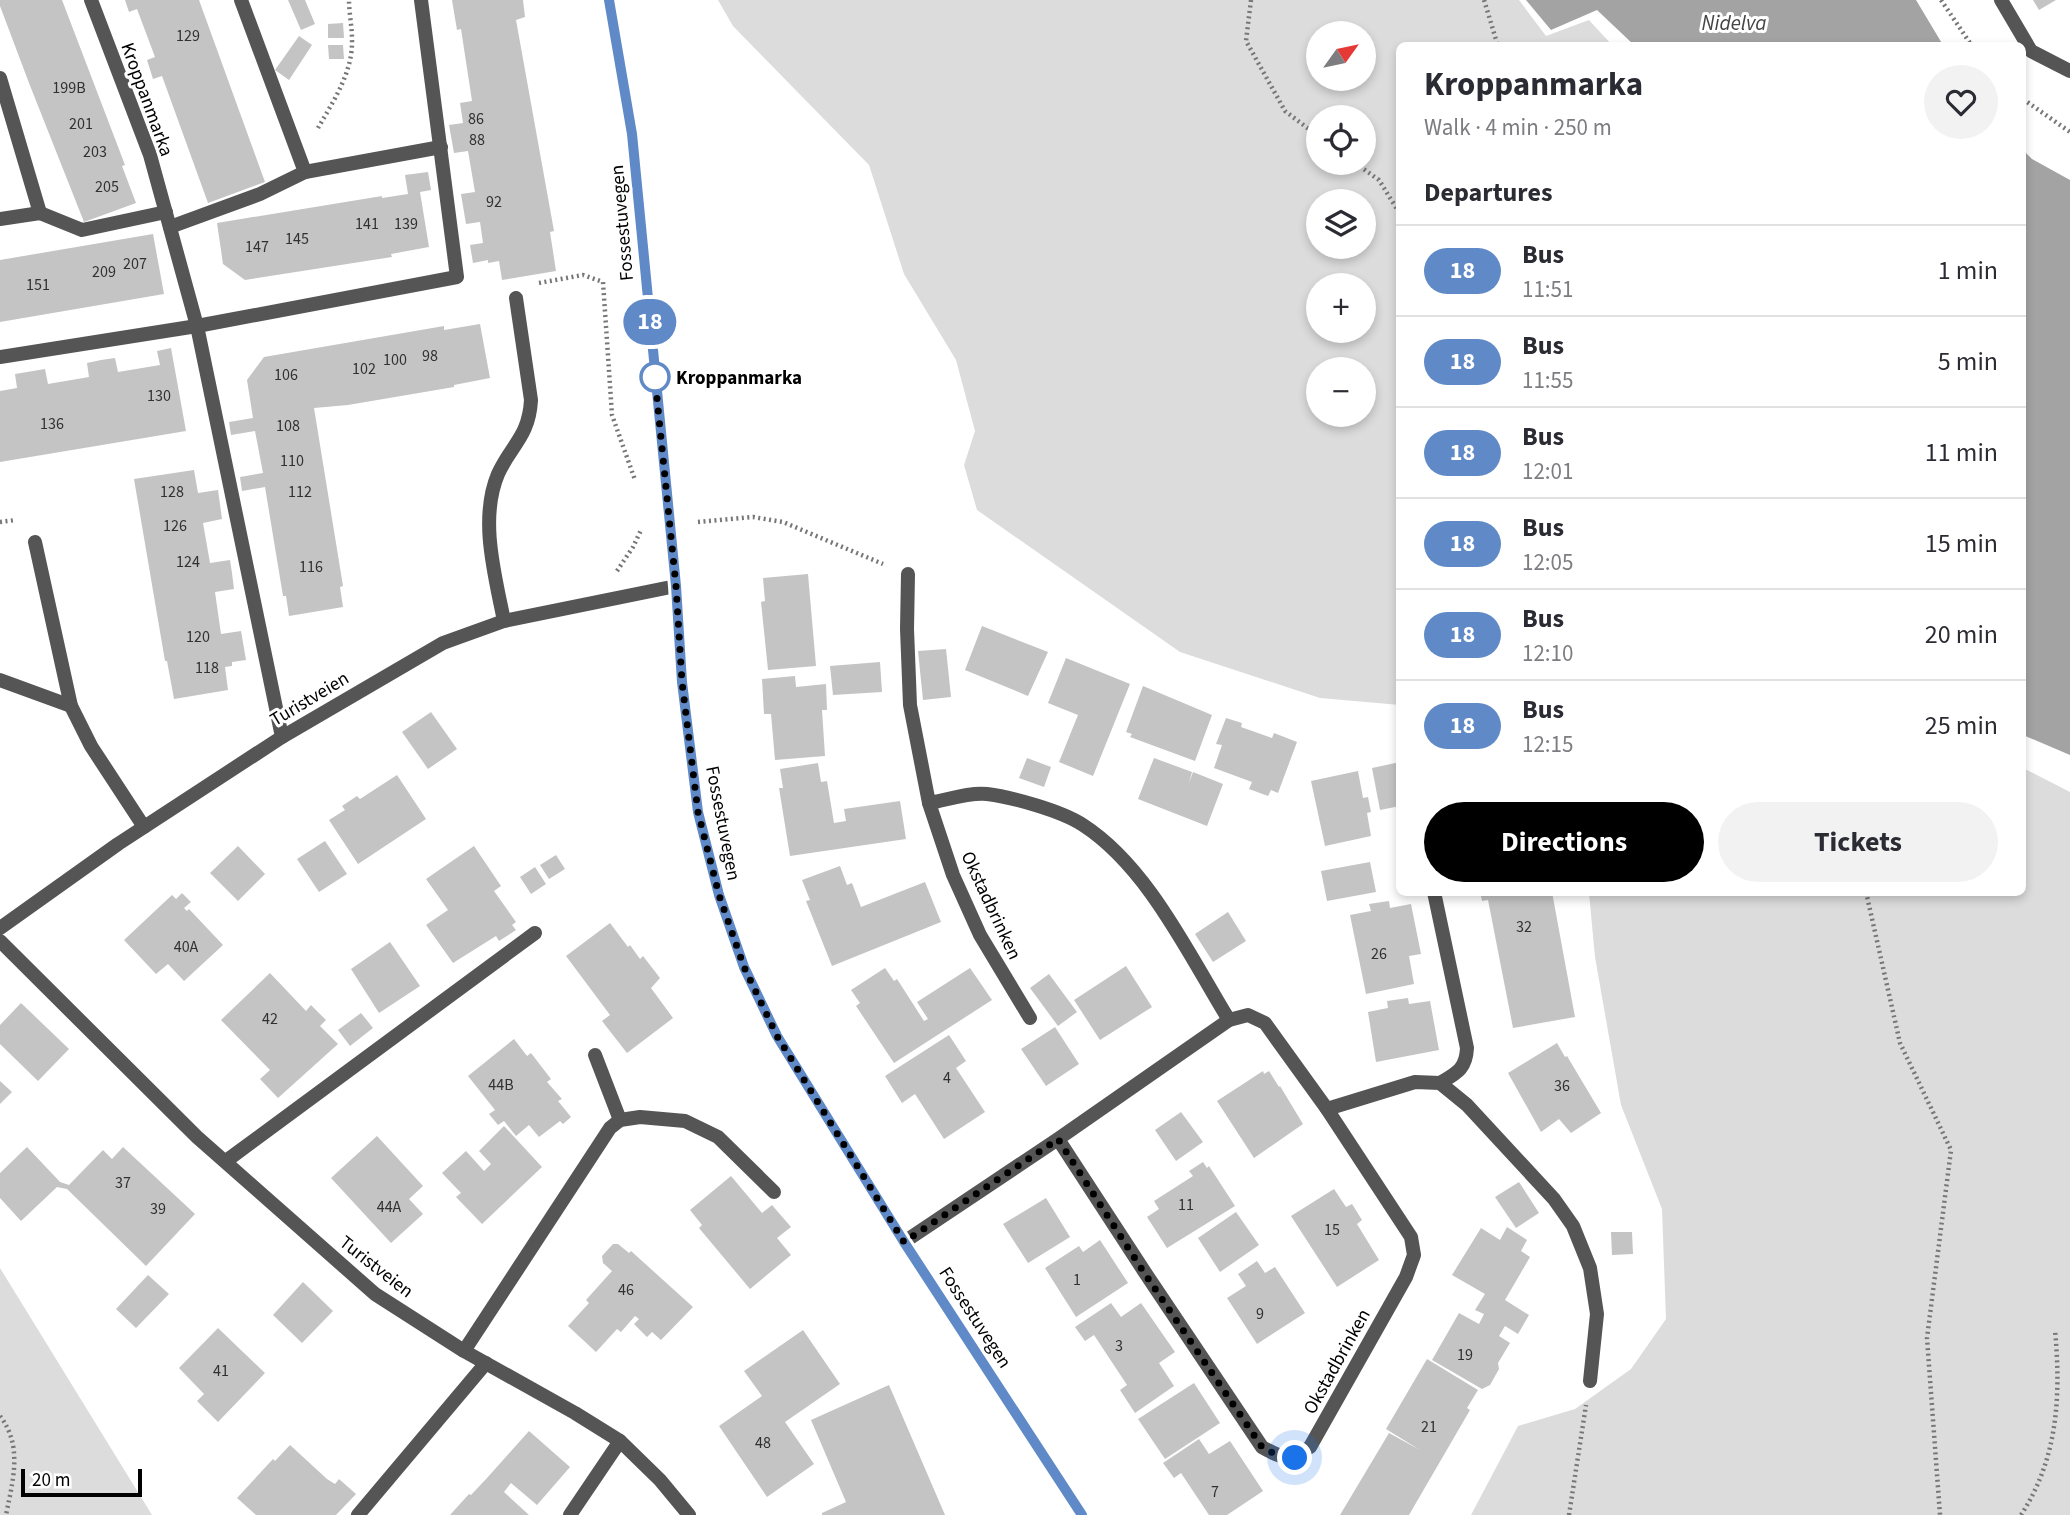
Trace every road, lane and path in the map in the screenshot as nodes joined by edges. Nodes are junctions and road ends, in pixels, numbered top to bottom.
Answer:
1 (91, 0) edge
2 (241, 0) edge
3 (349, 0) edge
4 (421, 0) edge
5 (608, 0) edge
6 (1251, 0) edge
7 (1484, 0) edge
8 (1941, 0) edge
9 (2001, 0) edge
10 (1497, 42) edge
11 (1969, 42) edge
12 (2026, 42) edge
13 (2026, 42) edge
14 (2070, 71) edge
15 (0, 78) edge
16 (2026, 101) edge
17 (1306, 126) edge
18 (2070, 132) edge
19 (441, 147) junction
20 (302, 165) junction
21 (1372, 175) edge
22 (1396, 208) edge
23 (40, 212) junction
24 (166, 212) junction
25 (0, 219) edge
26 (170, 228) junction
27 (529, 285) dead end
28 (516, 298) dead end
29 (197, 326) junction
30 (0, 357) edge
31 (638, 488) dead end
32 (642, 520) dead end
33 (697, 522) dead end
34 (35, 542) dead end
35 (908, 574) joint
36 (676, 586) junction
37 (602, 601) junction
38 (503, 621) junction
39 (0, 680) edge
40 (71, 706) junction
41 (282, 737) junction
42 (929, 803) junction
43 (144, 827) junction
44 (1435, 896) edge
45 (1867, 896) edge
46 (0, 928) edge
47 (535, 933) dead end
48 (0, 941) edge
49 (1030, 1018) dead end
50 (1229, 1020) junction
51 (595, 1055) dead end
52 (1440, 1083) junction
53 (1327, 1109) junction
54 (620, 1120) junction
55 (1058, 1139) junction
56 (226, 1161) junction
57 (774, 1192) dead end
58 (904, 1242) junction
59 (2055, 1330) dead end
60 (464, 1351) junction
61 (486, 1363) junction
62 (1590, 1381) joint
63 (0, 1416) edge
64 (620, 1441) junction
65 (6, 1515) edge
66 (358, 1515) edge
67 (570, 1515) edge
68 (689, 1515) edge
69 (1082, 1515) edge
70 (1569, 1515) edge
71 (1940, 1515) edge
72 (2021, 1515) edge

1 - 24 street, Kroppanmarka
2 - 20 street
3 - 20 path
4 - 19 street
5 - 36 street, Fossestuvegen
6 - 17 path
7 - 10 path
8 - 11 path
9 - 13 street
12 - 14 street
15 - 23 street
16 - 18 path
19 - 20 street
19 - 29 street
20 - 26 street
21 - 22 path
23 - 24 street
23 - 25 street
24 - 26 street, Kroppanmarka
26 - 29 street, Kroppanmarka
27 - 31 path
28 - 38 street
29 - 30 street
29 - 41 street, Kroppanmarka
32 - 37 path
33 - 35 path
34 - 40 street
35 - 42 street, Okstadbrinken
36 - 37 street, Turistveien
36 - 58 street, Fossestuvegen
37 - 38 street, Turistveien
38 - 41 street, Turistveien
39 - 40 street
40 - 43 street
41 - 43 street, Turistveien
42 - 49 street, Okstadbrinken
42 - 50 street
43 - 46 street, Turistveien
44 - 52 street
45 - 71 path
47 - 56 street
48 - 56 street, Turistveien
50 - 53 street, Okstadbrinken
50 - 55 street
51 - 54 street
52 - 53 street
52 - 62 street
53 - 55 street, Okstadbrinken
54 - 57 street
54 - 60 street
55 - 58 street
56 - 60 street, Turistveien
58 - 69 street, Fossestuvegen
59 - 72 path
60 - 61 street, Turistveien
61 - 64 street, Turistveien
61 - 66 street
62 - 70 path
63 - 65 path
64 - 67 street
64 - 68 street, Turistveien

